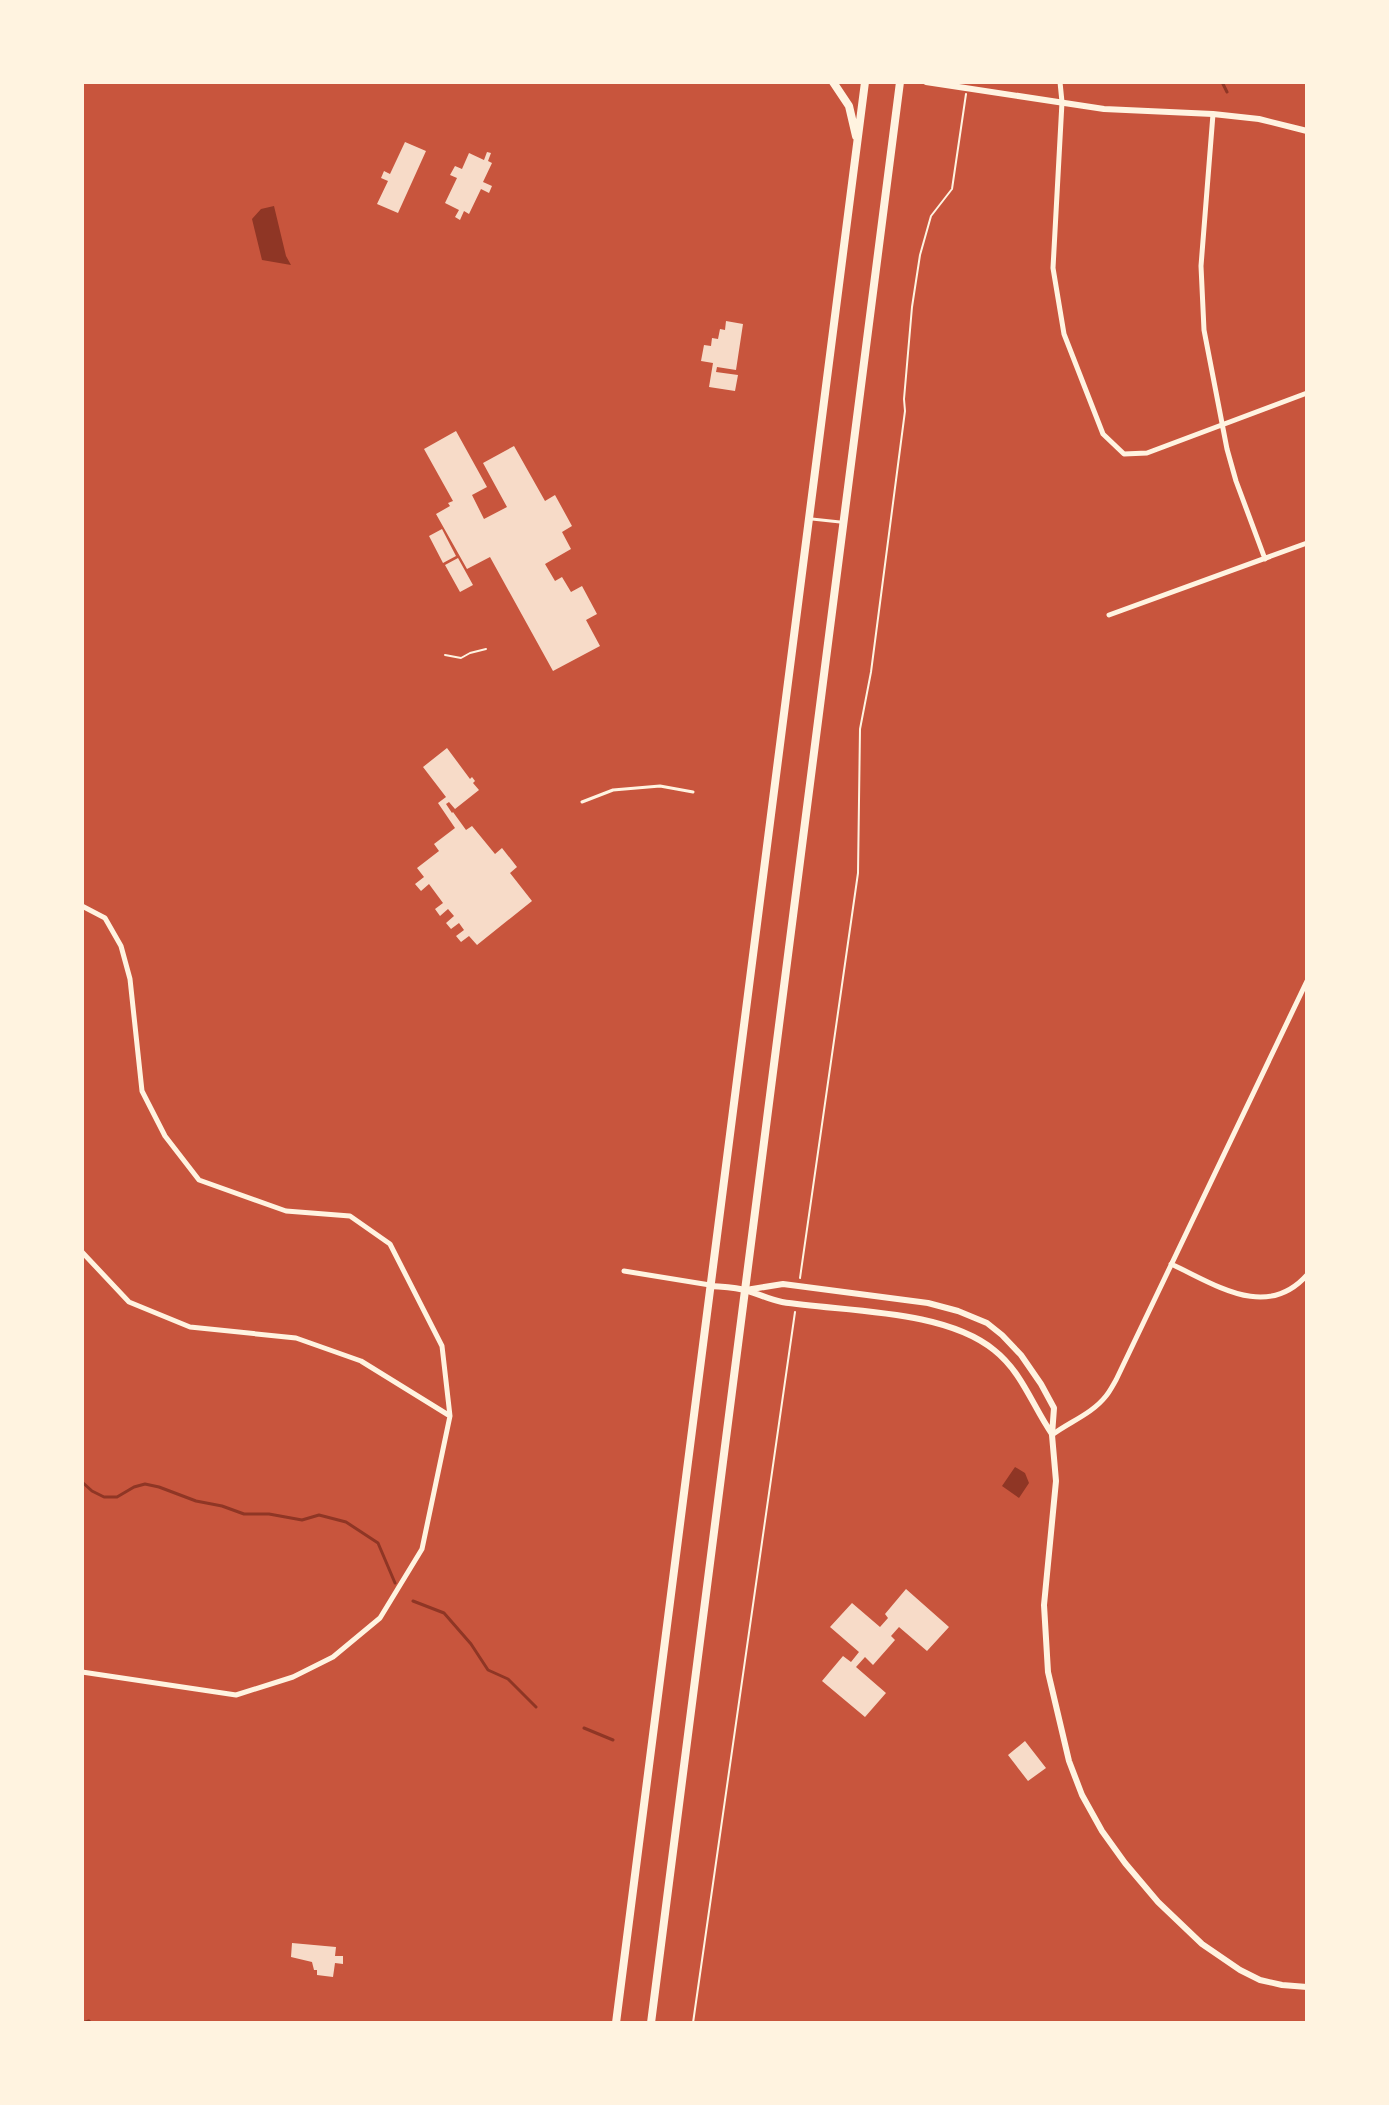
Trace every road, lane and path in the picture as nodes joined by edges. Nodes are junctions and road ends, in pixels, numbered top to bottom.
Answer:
1 (833, 82) edge
2 (865, 82) edge
3 (900, 82) edge
4 (926, 82) edge
5 (1060, 82) edge
6 (966, 89) junction
7 (1062, 102) junction
8 (1213, 114) junction
9 (1307, 131) edge
10 (858, 143) junction
11 (1307, 393) edge
12 (1221, 425) junction
13 (810, 519) junction
14 (844, 523) junction
15 (1307, 543) edge
16 (1265, 559) junction
17 (1109, 615) dead end
18 (486, 649) dead end
19 (445, 655) dead end
20 (693, 792) dead end
21 (582, 802) dead end
22 (82, 906) edge
23 (1307, 981) edge
24 (82, 1252) edge
25 (1171, 1264) junction
26 (624, 1271) dead end
27 (1307, 1275) edge
28 (711, 1286) junction
29 (798, 1286) junction
30 (746, 1290) junction
31 (796, 1304) junction
32 (450, 1416) junction
33 (1052, 1435) junction
34 (82, 1672) edge
35 (1307, 1987) edge
36 (616, 2023) edge
37 (651, 2023) edge
38 (693, 2023) edge

1 - 10 highway
2 - 10 highway
3 - 14 highway
4 - 6 street
5 - 7 street
6 - 7 street
6 - 29 path
7 - 8 street
7 - 12 street
8 - 9 street
8 - 12 street
10 - 13 highway
11 - 12 street
12 - 16 street
13 - 14 lane
13 - 28 highway
14 - 30 highway
15 - 16 street
16 - 17 street
18 - 19 path
20 - 21 lane
22 - 32 street
23 - 25 street
24 - 32 street
25 - 27 street
25 - 33 street
26 - 28 street
28 - 30 street
28 - 36 highway
29 - 30 street
29 - 33 street
30 - 31 street
30 - 37 highway
31 - 33 street
31 - 38 path
32 - 34 street
33 - 35 street

